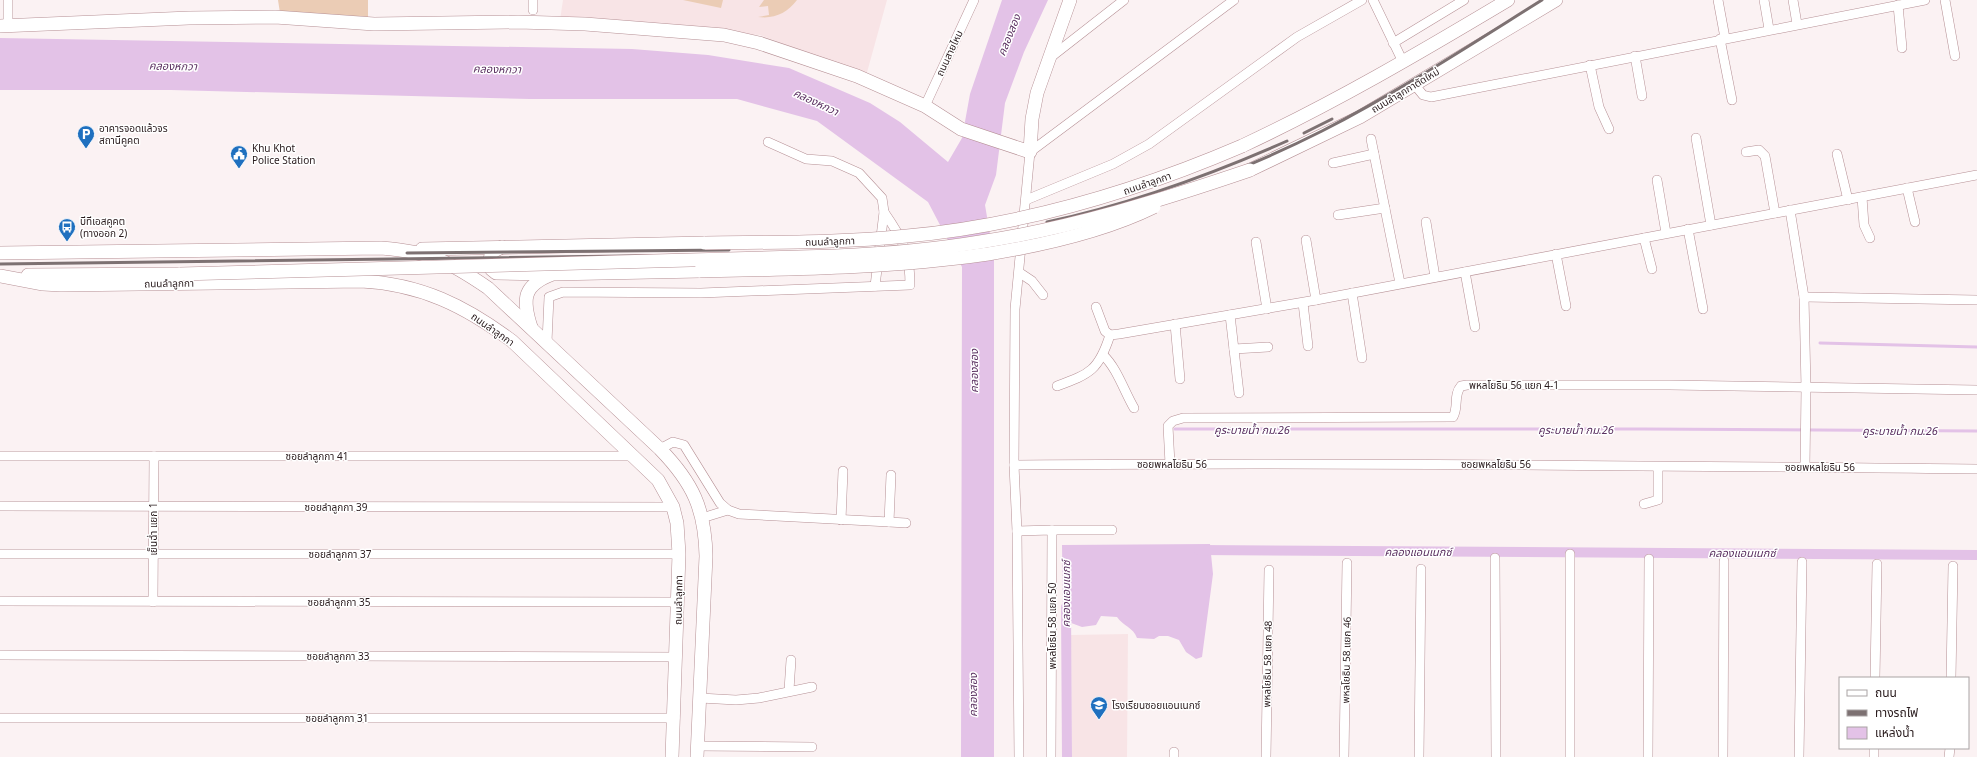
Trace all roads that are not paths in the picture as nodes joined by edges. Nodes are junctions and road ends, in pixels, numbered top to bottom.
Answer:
1 (8, 0) edge
2 (533, 0) edge
3 (974, 0) edge
4 (1070, 0) edge
5 (1124, 0) edge
6 (1234, 0) edge
7 (1362, 0) edge
8 (1372, 0) edge
9 (1464, 0) edge
10 (1508, 0) edge
11 (1556, 0) edge
12 (1718, 0) edge
13 (1764, 0) edge
14 (1793, 0) edge
15 (1925, 0) edge
16 (1945, 0) edge
17 (1898, 5) junction
18 (533, 10) dead end
19 (1797, 24) junction
20 (4, 26) edge
21 (1769, 29) junction
22 (1722, 38) junction
23 (1393, 43) junction
24 (1902, 48) dead end
25 (1635, 56) junction
26 (1955, 56) dead end
27 (1050, 57) junction
28 (1402, 62) junction
29 (1590, 65) junction
30 (1414, 84) junction
31 (1642, 96) dead end
32 (1732, 100) dead end
33 (925, 106) junction
34 (1609, 129) dead end
35 (1696, 138) dead end
36 (1371, 139) dead end
37 (768, 142) dead end
38 (1030, 152) junction
39 (1746, 152) dead end
40 (1374, 154) junction
41 (1837, 154) dead end
42 (1333, 163) dead end
43 (1250, 170) joint
44 (1977, 175) edge
45 (1657, 180) dead end
46 (1907, 188) junction
47 (1179, 194) junction
48 (1862, 197) junction
49 (1026, 200) junction
50 (1848, 200) junction
51 (1385, 208) junction
52 (1790, 210) junction
53 (884, 212) junction
54 (1775, 213) junction
55 (1338, 215) dead end
56 (1426, 222) dead end
57 (1915, 222) dead end
58 (1711, 225) junction
59 (1688, 229) junction
60 (1666, 233) junction
61 (1644, 238) junction
62 (1870, 238) dead end
63 (1306, 240) dead end
64 (1256, 242) dead end
65 (502, 247) junction
66 (404, 250) junction
67 (0, 253) edge
68 (1556, 254) junction
69 (1652, 270) dead end
70 (1465, 272) junction
71 (1020, 273) junction
72 (553, 274) junction
73 (0, 276) edge
74 (1435, 277) junction
75 (1400, 283) junction
76 (875, 286) junction
77 (1352, 294) junction
78 (1043, 295) dead end
79 (1804, 297) junction
80 (1316, 300) junction
81 (1977, 300) edge
82 (1303, 303) junction
83 (1566, 306) dead end
84 (1096, 307) dead end
85 (1703, 308) dead end
86 (1267, 309) junction
87 (1230, 315) junction
88 (1175, 324) junction
89 (531, 327) junction
90 (1476, 327) dead end
91 (1110, 335) junction
92 (547, 342) junction
93 (1308, 346) dead end
94 (1268, 347) dead end
95 (1234, 349) junction
96 (1103, 355) junction
97 (1362, 358) dead end
98 (1180, 379) dead end
99 (1057, 386) dead end
100 (1806, 388) junction
101 (1977, 390) edge
102 (1239, 393) dead end
103 (1134, 408) dead end
104 (660, 449) junction
105 (0, 456) edge
106 (154, 456) junction
107 (633, 456) junction
108 (1170, 464) junction
109 (1014, 465) junction
110 (1658, 467) junction
111 (1805, 467) junction
112 (1977, 469) edge
113 (843, 471) dead end
114 (891, 475) dead end
115 (1644, 504) dead end
116 (0, 506) edge
117 (154, 507) junction
118 (673, 507) junction
119 (728, 510) junction
120 (702, 518) junction
121 (841, 520) junction
122 (889, 522) junction
123 (906, 523) dead end
124 (1017, 530) junction
125 (1052, 530) junction
126 (1112, 530) dead end
127 (0, 554) edge
128 (153, 554) junction
129 (679, 554) junction
130 (1570, 554) dead end
131 (1495, 558) dead end
132 (1649, 559) dead end
133 (1724, 560) dead end
134 (1802, 562) dead end
135 (1347, 563) dead end
136 (1877, 564) dead end
137 (1953, 566) dead end
138 (1421, 569) dead end
139 (1269, 570) dead end
140 (0, 601) edge
141 (153, 602) junction
142 (678, 602) junction
143 (0, 655) edge
144 (677, 657) junction
145 (791, 660) dead end
146 (1875, 677) edge
147 (1951, 677) edge
148 (812, 687) dead end
149 (789, 690) junction
150 (700, 698) junction
151 (0, 718) edge
152 (675, 718) junction
153 (812, 747) dead end
154 (697, 752) edge
155 (672, 757) edge
156 (1019, 757) edge
157 (1051, 757) edge
158 (1266, 757) edge
159 (1344, 757) edge
160 (1420, 757) edge
161 (1496, 757) edge
162 (1570, 757) edge
163 (1648, 757) edge
164 (1723, 757) edge
165 (1799, 757) edge

1 - 20 street
2 - 18 street
3 - 33 street, ถนนสายไหม
4 - 27 main road
5 - 27 street
6 - 38 street
7 - 49 street
8 - 23 street
9 - 23 street
10 - 28 main road
11 - 30 main road, ถนนลำลูกกาตัดใหม่
12 - 22 street
13 - 21 street
14 - 19 street
15 - 17 street
16 - 26 street
17 - 19 street
17 - 24 street
19 - 21 street
20 - 33 main road
21 - 22 street
22 - 25 street
22 - 32 street
23 - 28 street
25 - 29 street
25 - 31 street
27 - 38 main road
28 - 65 main road, ถนนลำลูกกา, bridge
29 - 30 street
29 - 34 street
30 - 43 main road, ถนนลำลูกกาตัดใหม่
33 - 38 main road
35 - 58 street
36 - 40 street
37 - 53 street
38 - 49 street
39 - 54 street
40 - 42 street
40 - 51 street
41 - 50 street
43 - 47 main road, ถนนลำลูกกา, bridge
44 - 46 street
45 - 60 street
46 - 48 street
46 - 57 street
47 - 72 main road, bridge
47 - 73 main road, ถนนลำลูกกา, bridge
48 - 50 street
48 - 62 street
49 - 71 street
50 - 52 street
51 - 55 street
51 - 75 street
52 - 54 street
52 - 79 street
53 - 76 street
53 - 76 street
54 - 58 street
56 - 74 street
58 - 59 street
59 - 60 street
59 - 85 street
60 - 61 street
61 - 68 street
61 - 69 street
63 - 80 street
64 - 86 street
65 - 66 main road, ถนนลำลูกกา
65 - 72 main road
66 - 67 main road, ถนนลำลูกกา
66 - 89 main road, ถนนลำลูกกา
68 - 70 street
68 - 83 street
70 - 74 street
70 - 90 street
71 - 78 street
71 - 109 street
72 - 89 main road
73 - 107 main road, ถนนลำลูกกา
74 - 75 street
75 - 77 street
76 - 92 street
77 - 80 street
77 - 97 street
79 - 81 street
79 - 100 street
80 - 82 street
82 - 86 street
82 - 93 street
84 - 91 street
86 - 87 street
87 - 88 street
87 - 95 street
88 - 91 street
88 - 98 street
89 - 92 main road, ถนนลำลูกกา
91 - 96 street
92 - 104 main road, ถนนลำลูกกา
94 - 95 street
95 - 102 street
96 - 99 street
96 - 103 street
100 - 101 street
100 - 108 street, พหลโยธิน 56 แยก 4-1
100 - 111 street
104 - 119 street
104 - 120 main road, ถนนลำลูกกา
105 - 106 street, ซอยลำลูกกา 41
106 - 107 street, ซอยลำลูกกา 41
106 - 117 street, เย็นฉ่ำ แยก 1
107 - 118 main road, ถนนลำลูกกา
108 - 109 street, ซอยพหลโยธิน 56
108 - 110 street, ซอยพหลโยธิน 56
109 - 124 street
110 - 111 street, ซอยพหลโยธิน 56
110 - 115 street
111 - 112 street, ซอยพหลโยธิน 56
113 - 121 street
114 - 122 street
116 - 117 street, ซอยลำลูกกา 39
117 - 118 street, ซอยลำลูกกา 39
117 - 128 street, เย็นฉ่ำ แยก 1
118 - 129 main road, ถนนลำลูกกา
119 - 120 street
119 - 121 street
120 - 150 main road, ถนนลำลูกกา
121 - 122 street
122 - 123 street
124 - 125 street
124 - 156 street
125 - 126 street
125 - 157 street, พหลโยธิน 58 แยก 50
127 - 128 street, ซอยลำลูกกา 37
128 - 129 street, ซอยลำลูกกา 37
128 - 141 street, เย็นฉ่ำ แยก 1
129 - 142 main road, ถนนลำลูกกา
130 - 162 street
131 - 161 street
132 - 163 street
133 - 164 street
134 - 165 street
135 - 159 street, พหลโยธิน 58 แยก 46
136 - 146 street
137 - 147 street
138 - 160 street
139 - 158 street, พหลโยธิน 58 แยก 48
140 - 141 street, ซอยลำลูกกา 35
141 - 142 street, ซอยลำลูกกา 35
142 - 144 main road, ถนนลำลูกกา
143 - 144 street, ซอยลำลูกกา 33
144 - 152 main road, ถนนลำลูกกา
145 - 149 street
148 - 149 street
149 - 150 street
150 - 154 main road, ถนนลำลูกกา
151 - 152 street, ซอยลำลูกกา 31
152 - 155 main road, ถนนลำลูกกา
153 - 154 street

